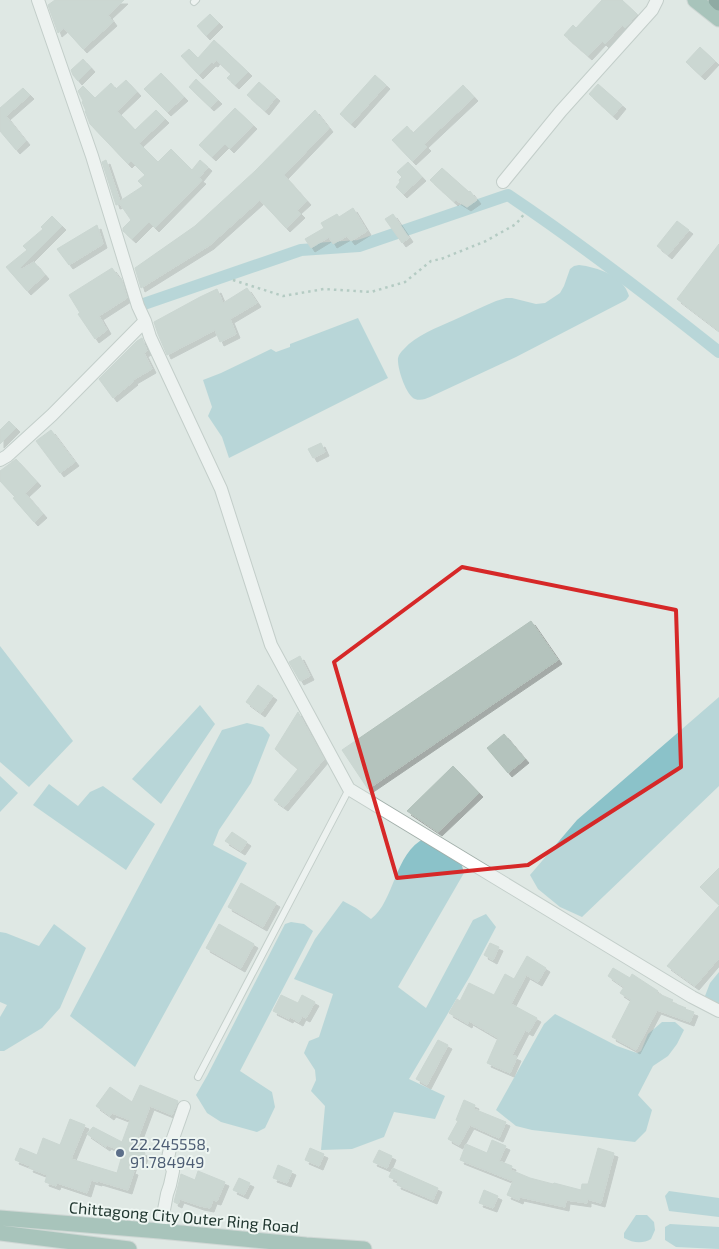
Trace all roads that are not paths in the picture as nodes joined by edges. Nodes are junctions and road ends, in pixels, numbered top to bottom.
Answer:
1 (38, 0) edge
2 (657, 0) edge
3 (695, 0) edge
4 (716, 0) edge
5 (719, 3) edge
6 (719, 19) edge
7 (503, 182) dead end
8 (145, 320) junction
9 (0, 460) edge
10 (349, 789) junction
11 (719, 1011) edge
12 (198, 1077) dead end
13 (184, 1107) dead end
14 (0, 1218) edge
15 (160, 1231) junction
16 (0, 1233) edge
17 (129, 1249) edge
18 (364, 1249) edge

1 - 8 street
2 - 7 street
3 - 6 main road
4 - 5 highway
8 - 9 street
8 - 10 street
10 - 11 street
10 - 12 lane
13 - 15 street
14 - 15 main road, Chittagong City Outer Ring Road
15 - 18 main road, Chittagong City Outer Ring Road
16 - 17 main road

